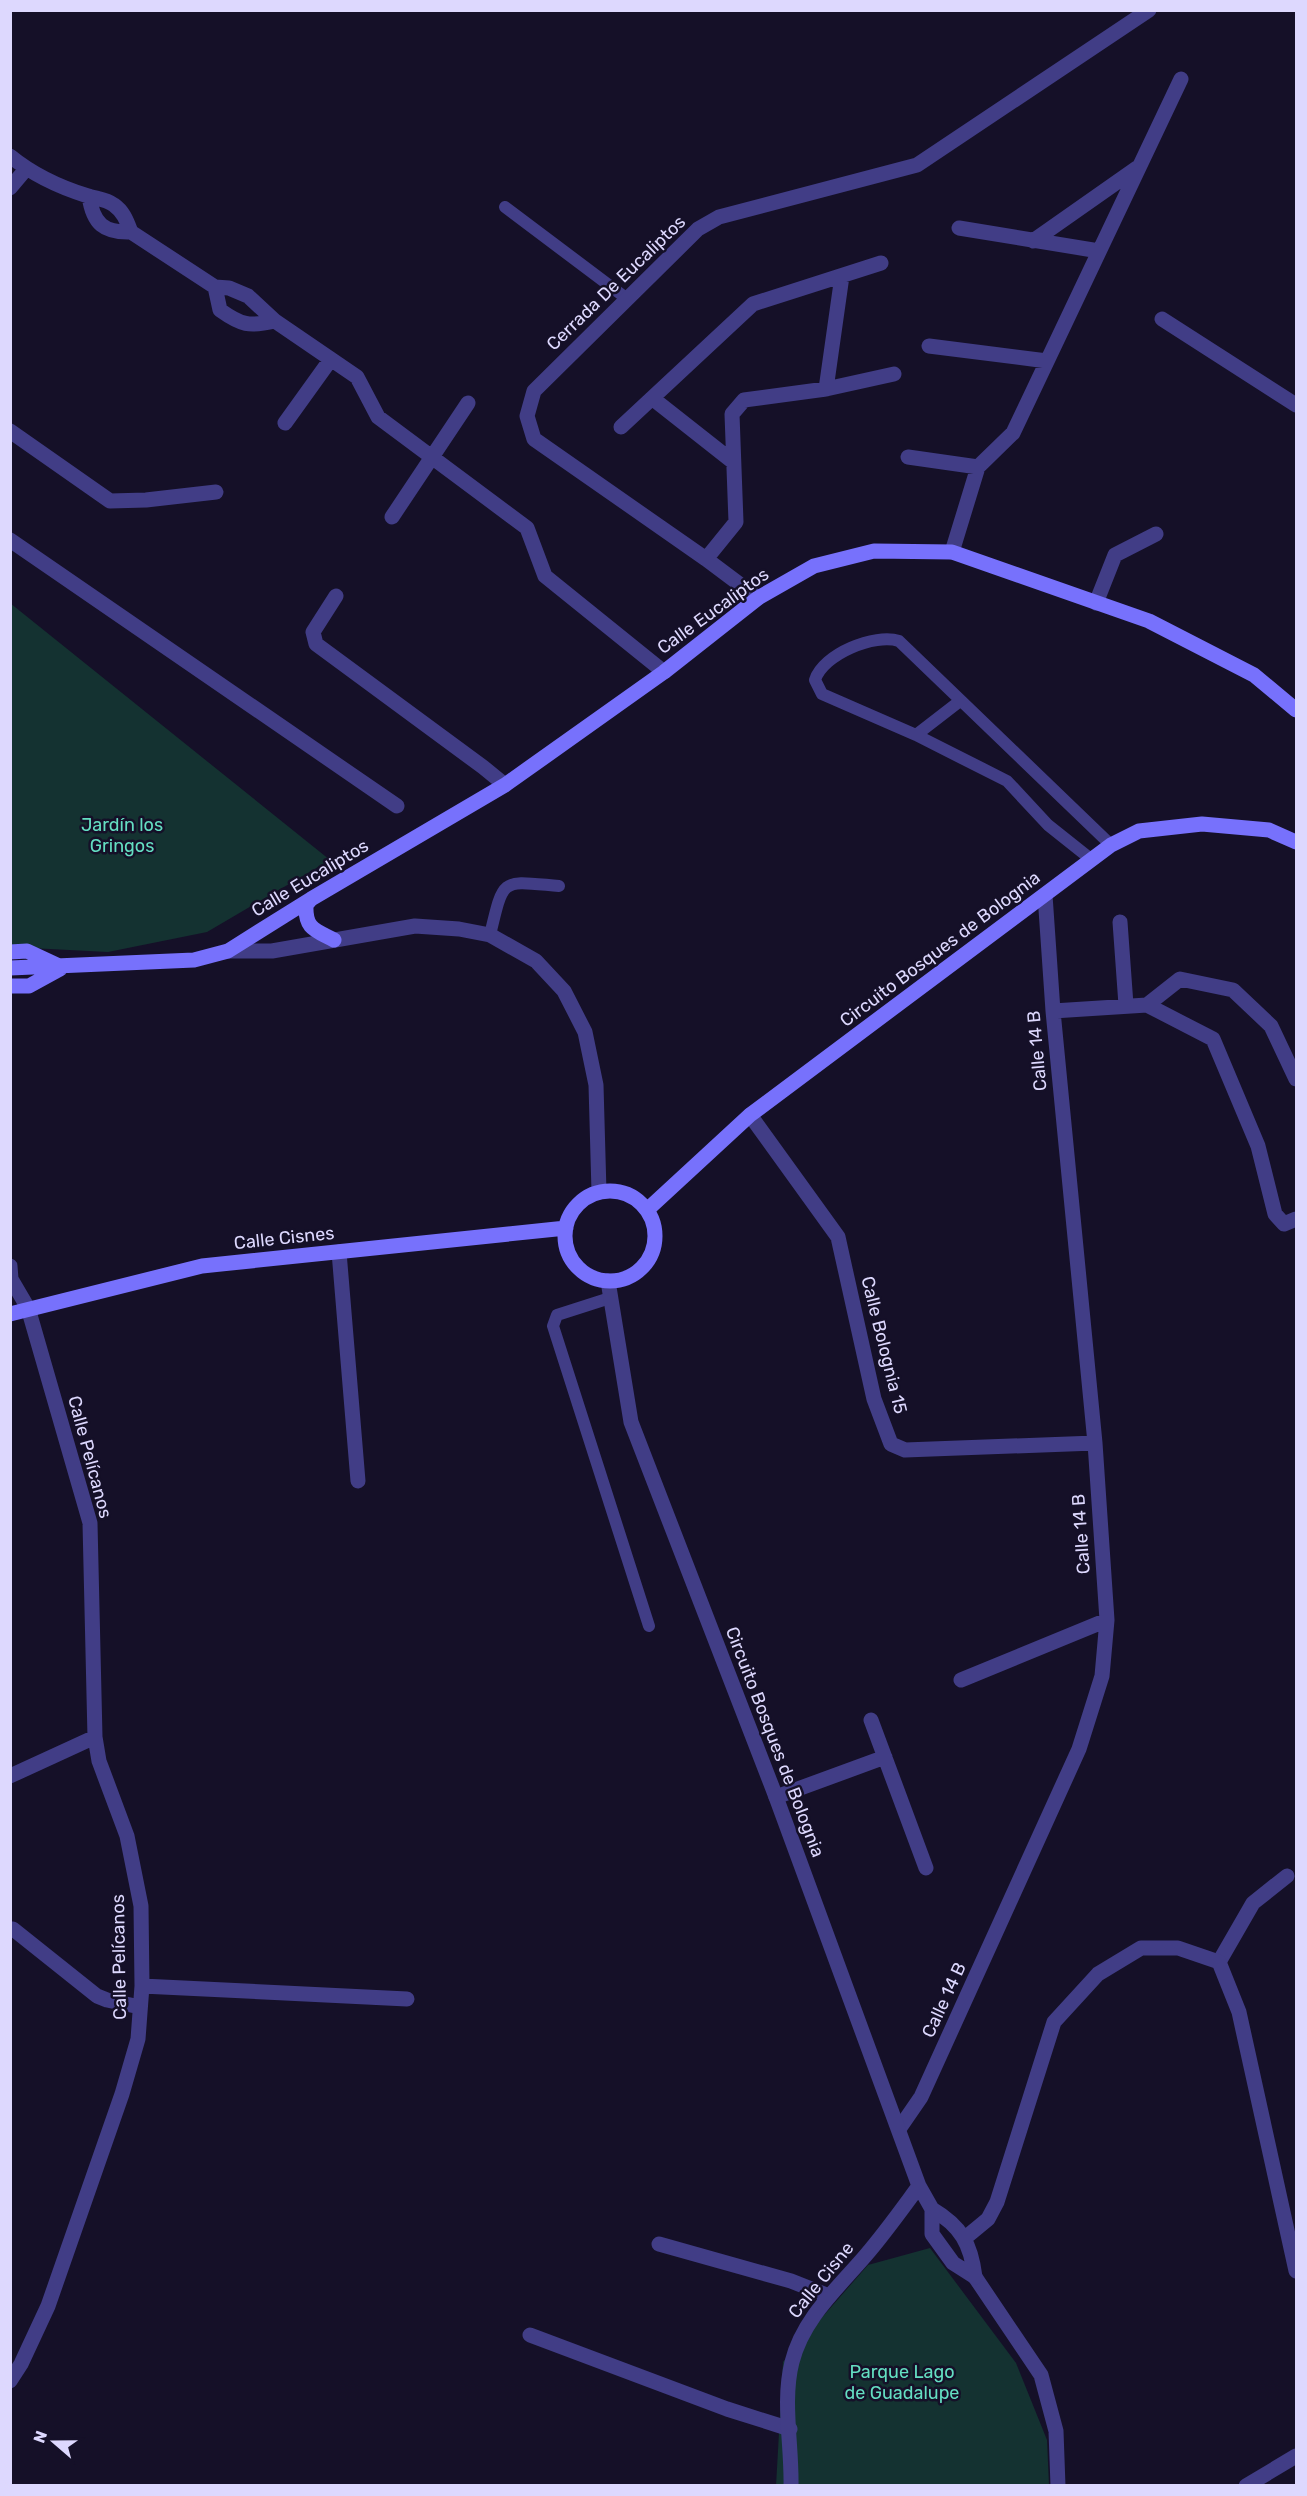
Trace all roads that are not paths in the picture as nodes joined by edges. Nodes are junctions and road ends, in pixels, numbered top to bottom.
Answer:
1 (1149, 10) edge
2 (1180, 79) dead end
3 (10, 156) edge
4 (1140, 166) junction
5 (26, 169) junction
6 (10, 188) edge
7 (88, 196) junction
8 (505, 207) dead end
9 (959, 228) dead end
10 (131, 232) junction
11 (1033, 241) junction
12 (1099, 251) junction
13 (881, 263) dead end
14 (842, 276) junction
15 (215, 287) junction
16 (626, 298) junction
17 (1162, 320) dead end
18 (274, 321) junction
19 (929, 346) dead end
20 (331, 359) junction
21 (1047, 361) junction
22 (894, 374) dead end
23 (826, 389) junction
24 (652, 398) junction
25 (468, 403) dead end
26 (1296, 405) edge
27 (285, 423) dead end
28 (621, 427) dead end
29 (10, 432) edge
30 (432, 457) junction
31 (908, 457) dead end
32 (732, 461) junction
33 (978, 467) junction
34 (216, 492) dead end
35 (392, 518) dead end
36 (1156, 534) dead end
37 (10, 540) edge
38 (952, 552) junction
39 (706, 559) junction
40 (336, 596) dead end
41 (758, 598) junction
42 (1096, 603) junction
43 (664, 672) junction
44 (960, 701) junction
45 (1296, 710) edge
46 (916, 735) junction
47 (505, 785) junction
48 (397, 806) dead end
49 (1296, 842) edge
50 (1111, 845) junction
51 (1092, 860) junction
52 (560, 886) dead end
53 (1045, 895) junction
54 (311, 899) junction
55 (1120, 922) dead end
56 (490, 935) junction
57 (334, 940) junction
58 (10, 951) edge
59 (228, 951) junction
60 (10, 968) edge
61 (63, 968) junction
62 (10, 986) edge
63 (1126, 1005) junction
64 (1148, 1005) junction
65 (1053, 1011) junction
66 (1296, 1079) edge
67 (750, 1114) junction
68 (599, 1192) junction
69 (647, 1210) junction
70 (1296, 1219) edge
71 (566, 1228) junction
72 (339, 1252) junction
73 (10, 1266) edge
74 (608, 1281) junction
75 (610, 1298) junction
76 (28, 1308) junction
77 (10, 1314) edge
78 (1095, 1443) junction
79 (358, 1481) dead end
80 (1107, 1620) junction
81 (649, 1626) dead end
82 (961, 1680) dead end
83 (871, 1720) dead end
84 (95, 1737) junction
85 (885, 1757) junction
86 (10, 1776) edge
87 (776, 1797) junction
88 (927, 1868) dead end
89 (1287, 1876) dead end
90 (13, 1929) dead end
91 (1219, 1962) junction
92 (142, 1986) junction
93 (408, 1999) dead end
94 (140, 2007) junction
95 (899, 2129) junction
96 (919, 2186) junction
97 (932, 2209) junction
98 (965, 2238) junction
99 (659, 2244) dead end
100 (1296, 2271) edge
101 (975, 2277) junction
102 (829, 2296) junction
103 (530, 2335) dead end
104 (10, 2381) edge
105 (790, 2429) junction
106 (1296, 2456) edge
107 (791, 2486) edge
108 (1058, 2486) edge
109 (1246, 2486) edge

1 - 16 street, Cerrada De Eucaliptos
2 - 4 street
3 - 5 street
4 - 11 street
4 - 12 street
5 - 6 street
5 - 7 street
7 - 10 street
7 - 10 street
8 - 16 lane
9 - 11 street
10 - 15 street
11 - 12 street
12 - 21 street
13 - 14 street
14 - 23 street
14 - 24 street
15 - 18 street
15 - 18 street
16 - 39 street, Cerrada De Eucaliptos
17 - 26 street
18 - 20 street
19 - 21 street
20 - 27 street
20 - 30 street
21 - 33 street
22 - 23 street
23 - 32 street
24 - 28 street
24 - 32 street
25 - 30 street
29 - 34 street
30 - 35 street
30 - 43 street
31 - 33 street
32 - 39 street
33 - 38 street
36 - 42 street
37 - 48 street
38 - 41 main road, Calle Eucaliptos
38 - 42 main road, Calle Eucaliptos
39 - 41 street, Cerrada De Eucaliptos
40 - 47 street
41 - 43 main road, Calle Eucaliptos
42 - 45 main road, Calle Eucaliptos
43 - 47 main road, Calle Eucaliptos
44 - 46 lane
44 - 46 lane
44 - 50 lane
46 - 51 lane
47 - 54 main road, Calle Eucaliptos
49 - 50 main road, Circuito Bosques de Bolognia
50 - 51 main road, Circuito Bosques de Bolognia
51 - 53 main road, Circuito Bosques de Bolognia
52 - 56 lane
53 - 65 street, Calle 14 B
53 - 67 main road, Circuito Bosques de Bolognia
54 - 57 main road
54 - 59 main road, Calle Eucaliptos
55 - 63 street
56 - 57 street
56 - 68 street
57 - 59 street
58 - 61 main road
59 - 61 main road, Calle Eucaliptos
60 - 61 main road, Calle Eucaliptos
61 - 62 main road
63 - 64 street
63 - 65 street
64 - 66 street
64 - 70 street
65 - 78 street, Calle 14 B
67 - 69 main road, Circuito Bosques de Bolognia
67 - 78 street, Calle Bolognia 15
68 - 69 main road
68 - 71 main road
69 - 74 main road
71 - 72 main road, Calle Cisnes
71 - 74 main road
72 - 76 main road, Calle Cisnes
72 - 79 street
73 - 76 street, Calle Pelícanos
74 - 75 street, Circuito Bosques de Bolognia
75 - 81 lane
75 - 87 street, Circuito Bosques de Bolognia
76 - 77 main road, Calle Cisnes
76 - 84 street, Calle Pelícanos
78 - 80 street, Calle 14 B
80 - 82 street
80 - 95 street, Calle 14 B
83 - 85 street
84 - 86 street
84 - 92 street, Calle Pelícanos
85 - 87 street
85 - 88 street
87 - 95 street, Circuito Bosques de Bolognia
89 - 91 street
90 - 94 street
91 - 98 street
91 - 100 street
92 - 93 street
92 - 94 street, Calle Pelícanos
94 - 104 street, Calle Pelícanos
95 - 96 street, Circuito Bosques de Bolognia
96 - 97 street, Circuito Bosques de Bolognia
96 - 102 street, Calle Cisne
97 - 98 street, Circuito Bosques de Bolognia
97 - 101 street, Circuito Bosques de Bolognia
98 - 101 street, Circuito Bosques de Bolognia
99 - 102 street
101 - 108 street, Circuito Bosques de Bolognia
102 - 105 street, Calle Cisne
103 - 105 street
105 - 107 street, Calle Cisne
106 - 109 street

